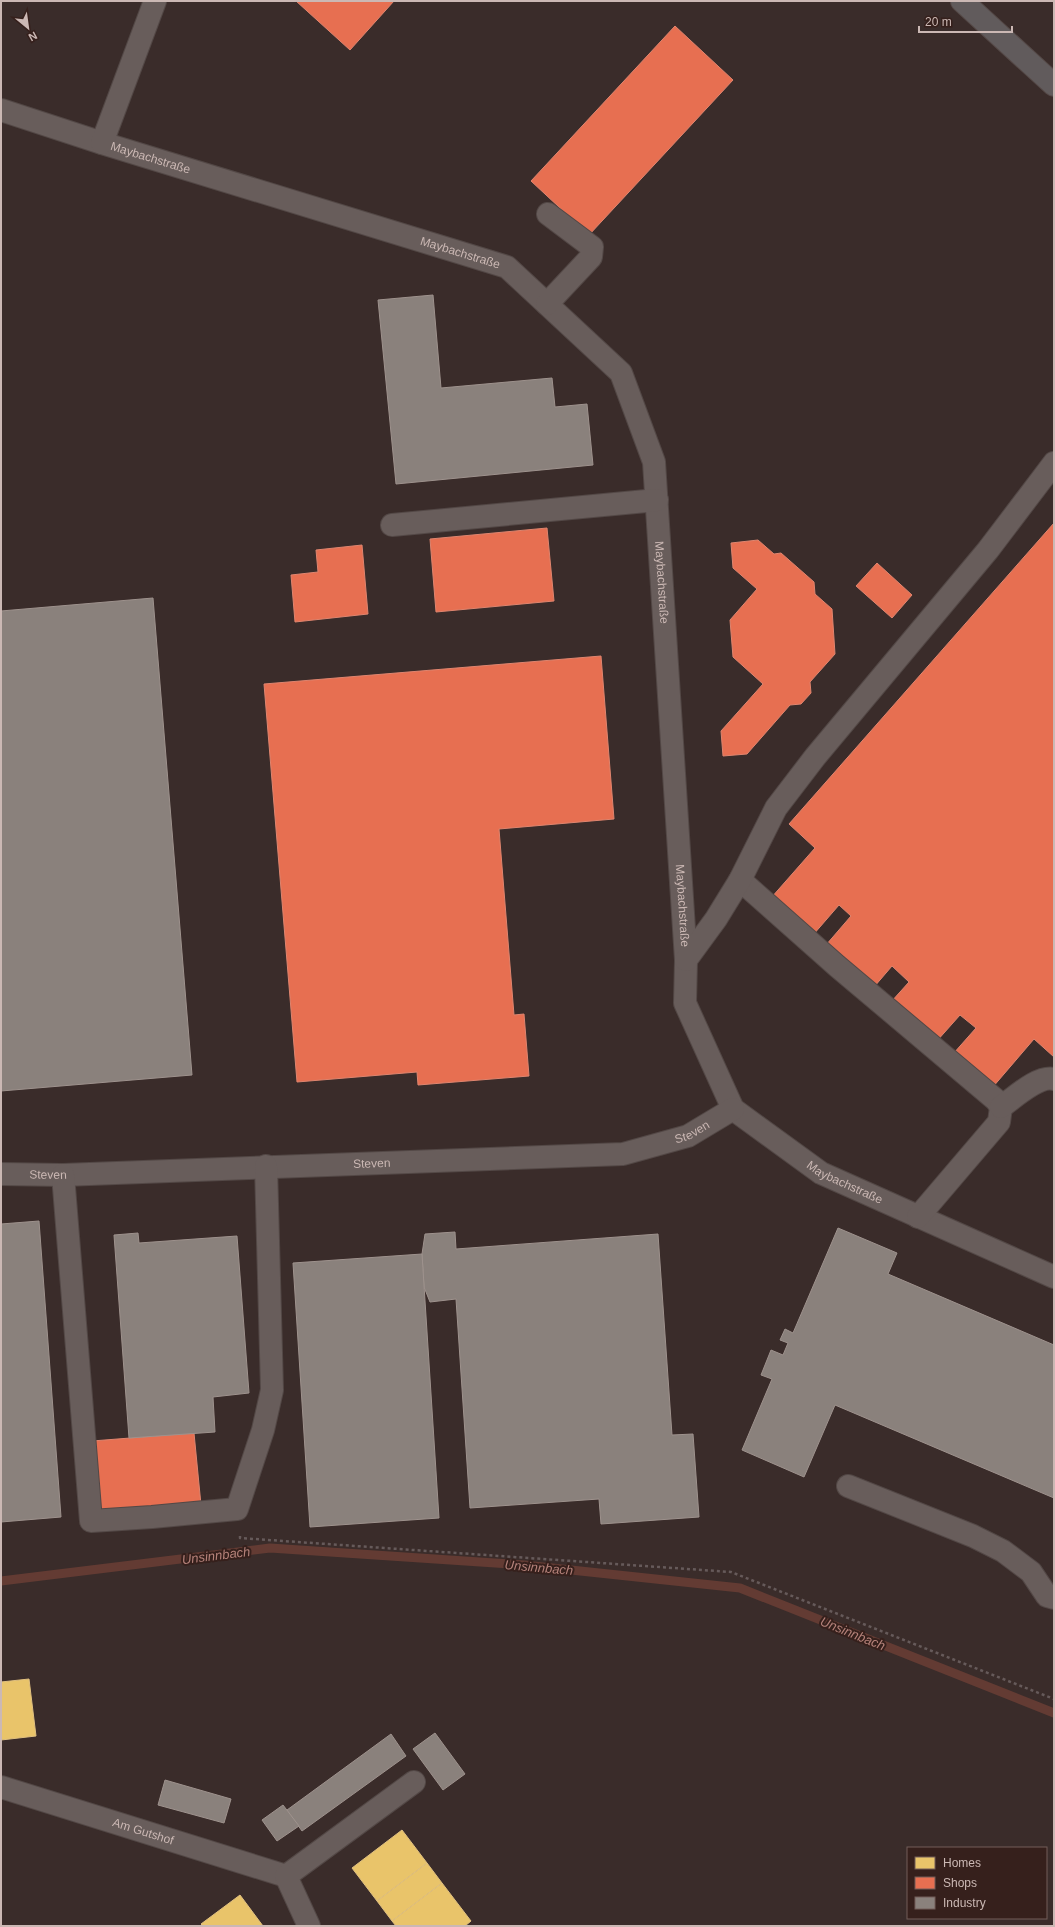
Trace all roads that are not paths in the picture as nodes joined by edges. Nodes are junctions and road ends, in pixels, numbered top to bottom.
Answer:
1 (155, 1) edge
2 (962, 1) edge
3 (1054, 85) edge
4 (1, 110) edge
5 (102, 143) junction
6 (548, 214) dead end
7 (547, 304) junction
8 (1054, 463) edge
9 (656, 500) junction
10 (392, 525) dead end
11 (740, 880) junction
12 (686, 960) junction
13 (1054, 1079) edge
14 (1001, 1107) junction
15 (734, 1109) junction
16 (266, 1166) junction
17 (1, 1174) edge
18 (64, 1175) junction
19 (918, 1217) junction
20 (1051, 1270) edge
21 (848, 1486) dead end
22 (1054, 1598) edge
23 (414, 1782) dead end
24 (1, 1787) edge
25 (286, 1876) junction
26 (309, 1926) edge

1 - 5 street
2 - 3 highway
4 - 5 street, Maybachstraße
5 - 7 street, Maybachstraße
6 - 7 street
7 - 9 street, Maybachstraße
8 - 11 street
9 - 10 street
9 - 12 street, Maybachstraße
11 - 12 street
11 - 14 street
12 - 15 street, Maybachstraße
13 - 14 street
14 - 19 street
15 - 16 street, Steven
15 - 19 street, Maybachstraße
16 - 18 street, Steven
16 - 18 street
17 - 18 street, Steven
19 - 20 street, Maybachstraße
21 - 22 street
23 - 25 street
24 - 25 street, Am Gutshof
25 - 26 street

